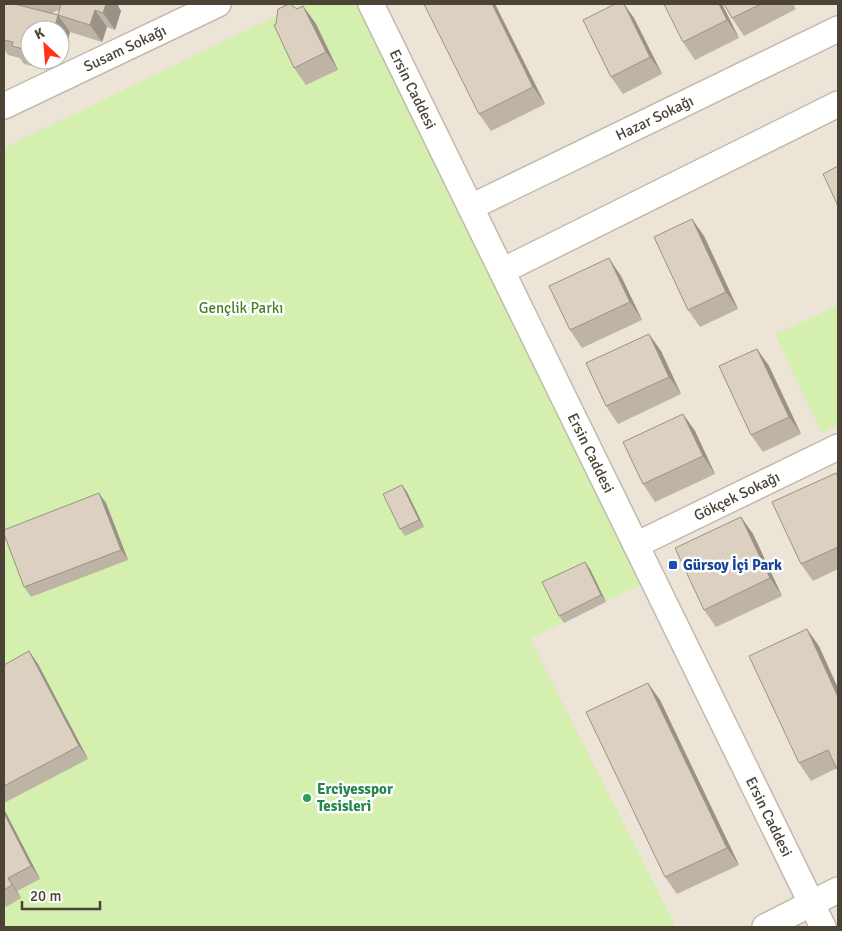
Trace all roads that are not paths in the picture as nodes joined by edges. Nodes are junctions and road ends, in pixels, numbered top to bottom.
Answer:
1 (218, 4) edge
2 (371, 4) edge
3 (838, 28) edge
4 (838, 104) edge
5 (4, 106) edge
6 (471, 207) junction
7 (502, 271) junction
8 (838, 447) edge
9 (636, 545) junction
10 (838, 890) edge
11 (811, 903) junction
12 (765, 927) edge
13 (823, 927) edge

1 - 5 street, Susam Sokağı
2 - 6 street, Ersin Caddesi
3 - 6 street, Hazar Sokağı
4 - 7 street
6 - 7 street, Ersin Caddesi
7 - 9 street, Ersin Caddesi
8 - 9 street, Gökçek Sokağı
9 - 11 street, Ersin Caddesi
10 - 11 street
11 - 12 street
11 - 13 street, Ersin Caddesi

